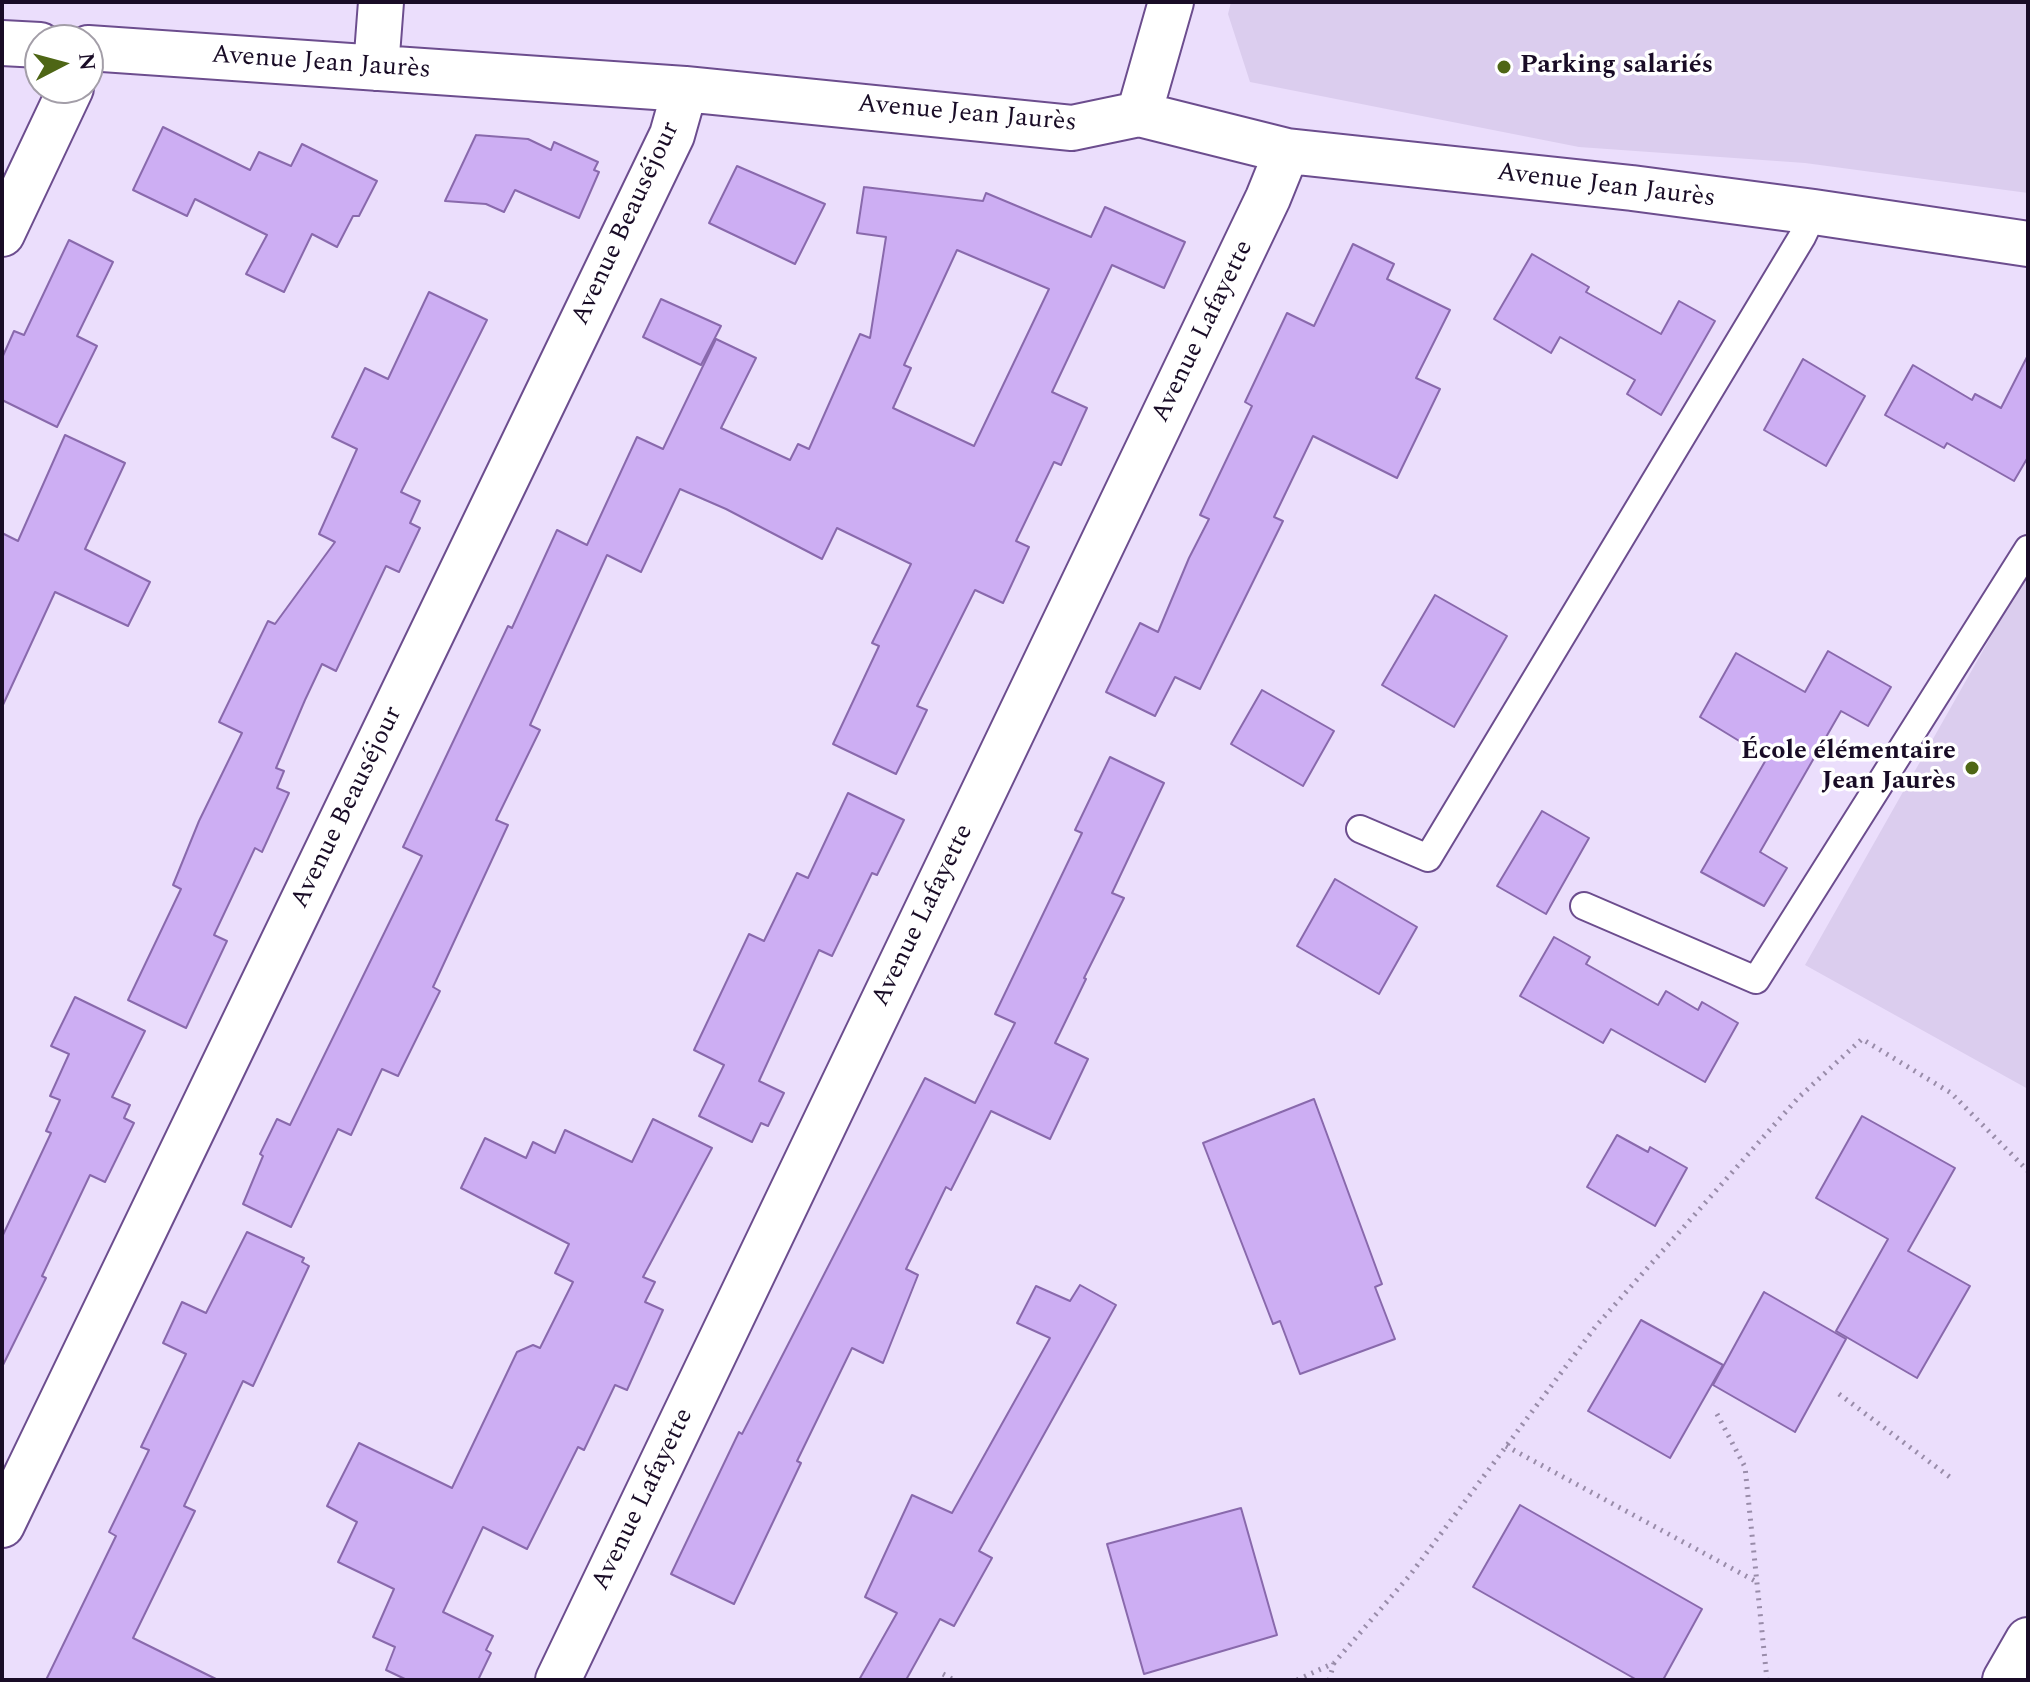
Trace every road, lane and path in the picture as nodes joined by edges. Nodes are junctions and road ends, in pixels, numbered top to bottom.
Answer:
1 (381, 2) edge
2 (1171, 2) edge
3 (2, 43) edge
4 (24, 44) edge
5 (104, 49) edge
6 (376, 68) junction
7 (685, 89) junction
8 (63, 104) edge
9 (1139, 114) junction
10 (1287, 151) junction
11 (1814, 212) junction
12 (2, 234) edge
13 (2028, 244) edge
14 (2028, 549) edge
15 (1360, 829) dead end
16 (1584, 906) dead end
17 (2028, 1171) edge
18 (1839, 1394) dead end
19 (1717, 1414) dead end
20 (1506, 1446) junction
21 (1951, 1478) dead end
22 (2, 1525) edge
23 (1757, 1582) junction
24 (2028, 1640) edge
25 (1334, 1663) junction
26 (943, 1674) dead end
27 (558, 1680) edge
28 (954, 1680) edge
29 (1297, 1680) edge
30 (1329, 1680) edge
31 (1767, 1680) edge
32 (2005, 1680) edge

1 - 6 street
2 - 9 street
3 - 4 street
5 - 6 street, Avenue Jean Jaurès
6 - 7 street, Avenue Jean Jaurès
7 - 9 street, Avenue Jean Jaurès
7 - 22 street, Avenue Beauséjour
8 - 12 street
9 - 10 street, Avenue Jean Jaurès
10 - 11 street, Avenue Jean Jaurès
10 - 27 street, Avenue Lafayette
11 - 13 street, Avenue Jean Jaurès
11 - 15 lane
14 - 16 lane
17 - 20 path
18 - 21 path
19 - 23 path
20 - 23 path
20 - 25 path
23 - 31 path
24 - 32 street
25 - 29 path
25 - 30 path
26 - 28 path

